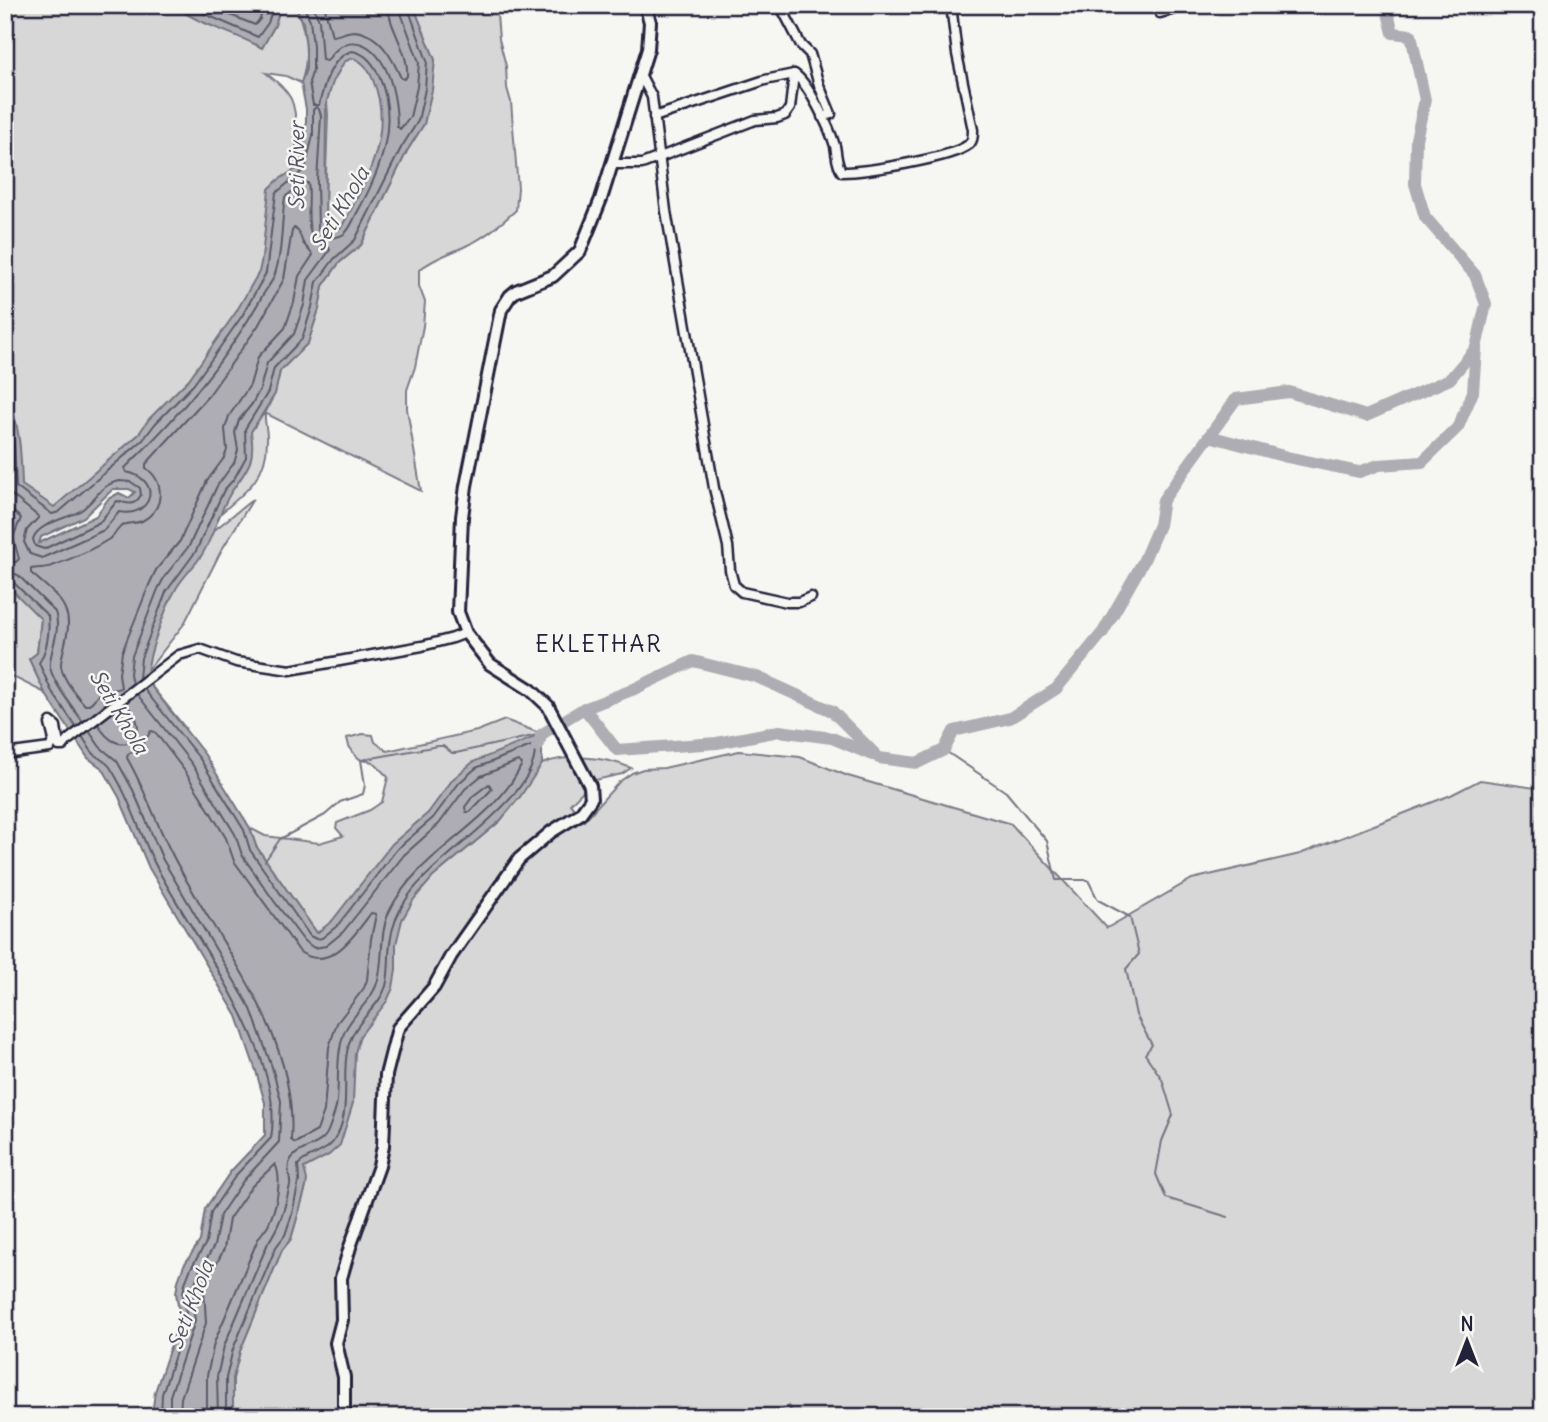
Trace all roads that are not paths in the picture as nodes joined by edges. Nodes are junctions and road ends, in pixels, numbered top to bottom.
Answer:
1 (645, 5) edge
2 (822, 5) edge
3 (951, 5) edge
4 (1191, 5) edge
5 (781, 7) edge
6 (1160, 13) dead end
7 (640, 74) junction
8 (794, 74) junction
9 (654, 117) junction
10 (822, 117) junction
11 (659, 159) junction
12 (611, 164) junction
13 (811, 597) dead end
14 (466, 632) junction
15 (5, 754) edge
16 (344, 1417) edge

1 - 7 main road
2 - 5 street
3 - 10 street
4 - 6 street
5 - 10 street
7 - 9 street
7 - 12 main road
8 - 9 street
8 - 10 street
8 - 11 street
9 - 11 street
11 - 12 street
11 - 13 street
12 - 14 main road
14 - 15 street
14 - 16 main road

